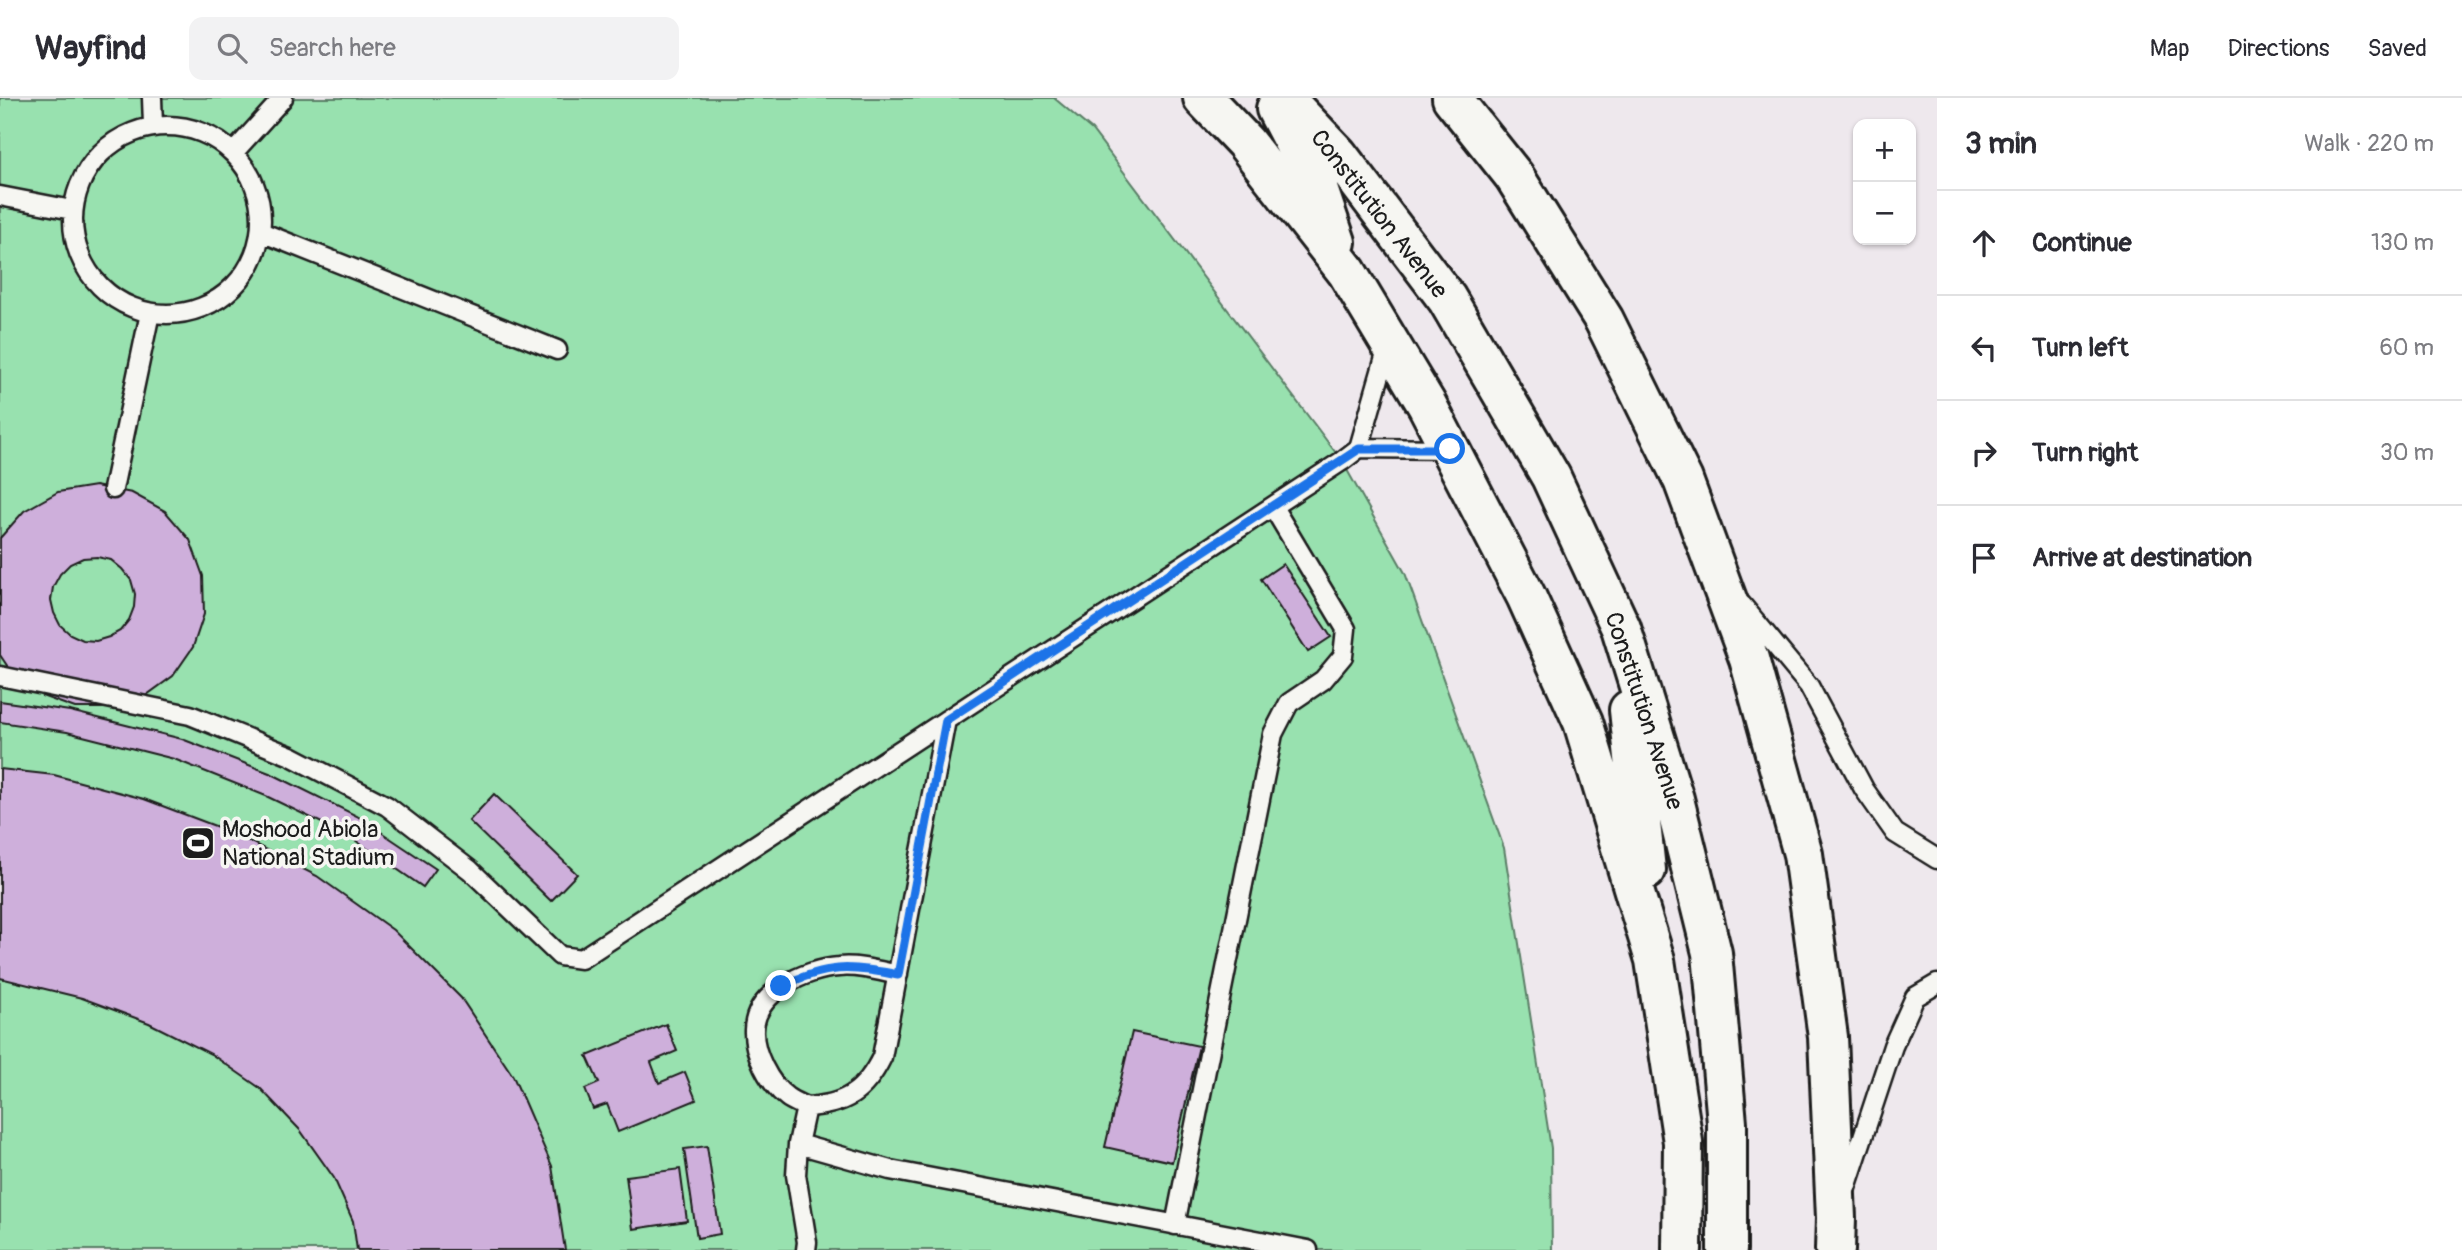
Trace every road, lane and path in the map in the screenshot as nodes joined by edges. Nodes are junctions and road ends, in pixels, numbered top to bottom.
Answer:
1 (152, 98) edge
2 (283, 98) edge
3 (1203, 98) edge
4 (1270, 98) edge
5 (1284, 98) edge
6 (1452, 98) edge
7 (153, 125) junction
8 (234, 152) junction
9 (0, 197) edge
10 (72, 210) junction
11 (261, 232) junction
12 (1347, 272) junction
13 (150, 313) junction
14 (1389, 341) junction
15 (557, 350) dead end
16 (1359, 449) junction
17 (1450, 449) junction
18 (113, 489) dead end
19 (1273, 507) junction
20 (1718, 577) junction
21 (1621, 628) junction
22 (0, 676) edge
23 (946, 720) junction
24 (1937, 859) edge
25 (1655, 960) junction
26 (898, 975) junction
27 (1937, 984) edge
28 (806, 1107) junction
29 (799, 1144) junction
30 (1175, 1225) junction
31 (1836, 1234) edge
32 (806, 1250) edge
33 (1308, 1250) edge
34 (1682, 1250) edge
35 (1727, 1250) edge

1 - 7 lane
2 - 8 lane
3 - 12 highway
4 - 12 highway
5 - 21 highway, Constitution Avenue
6 - 20 highway
7 - 8 lane
7 - 10 lane
8 - 11 lane
9 - 10 lane
10 - 13 lane
11 - 13 lane
11 - 15 lane
12 - 14 highway
13 - 18 lane
14 - 16 lane
14 - 17 highway
16 - 17 lane
16 - 19 lane
17 - 25 highway
19 - 23 lane
19 - 30 lane
20 - 24 lane
20 - 31 highway
21 - 25 highway
21 - 35 highway, Constitution Avenue
22 - 23 lane
23 - 26 lane
25 - 34 highway
26 - 28 lane
26 - 28 lane
27 - 31 lane
28 - 29 lane
29 - 30 lane
29 - 32 lane
30 - 33 lane

